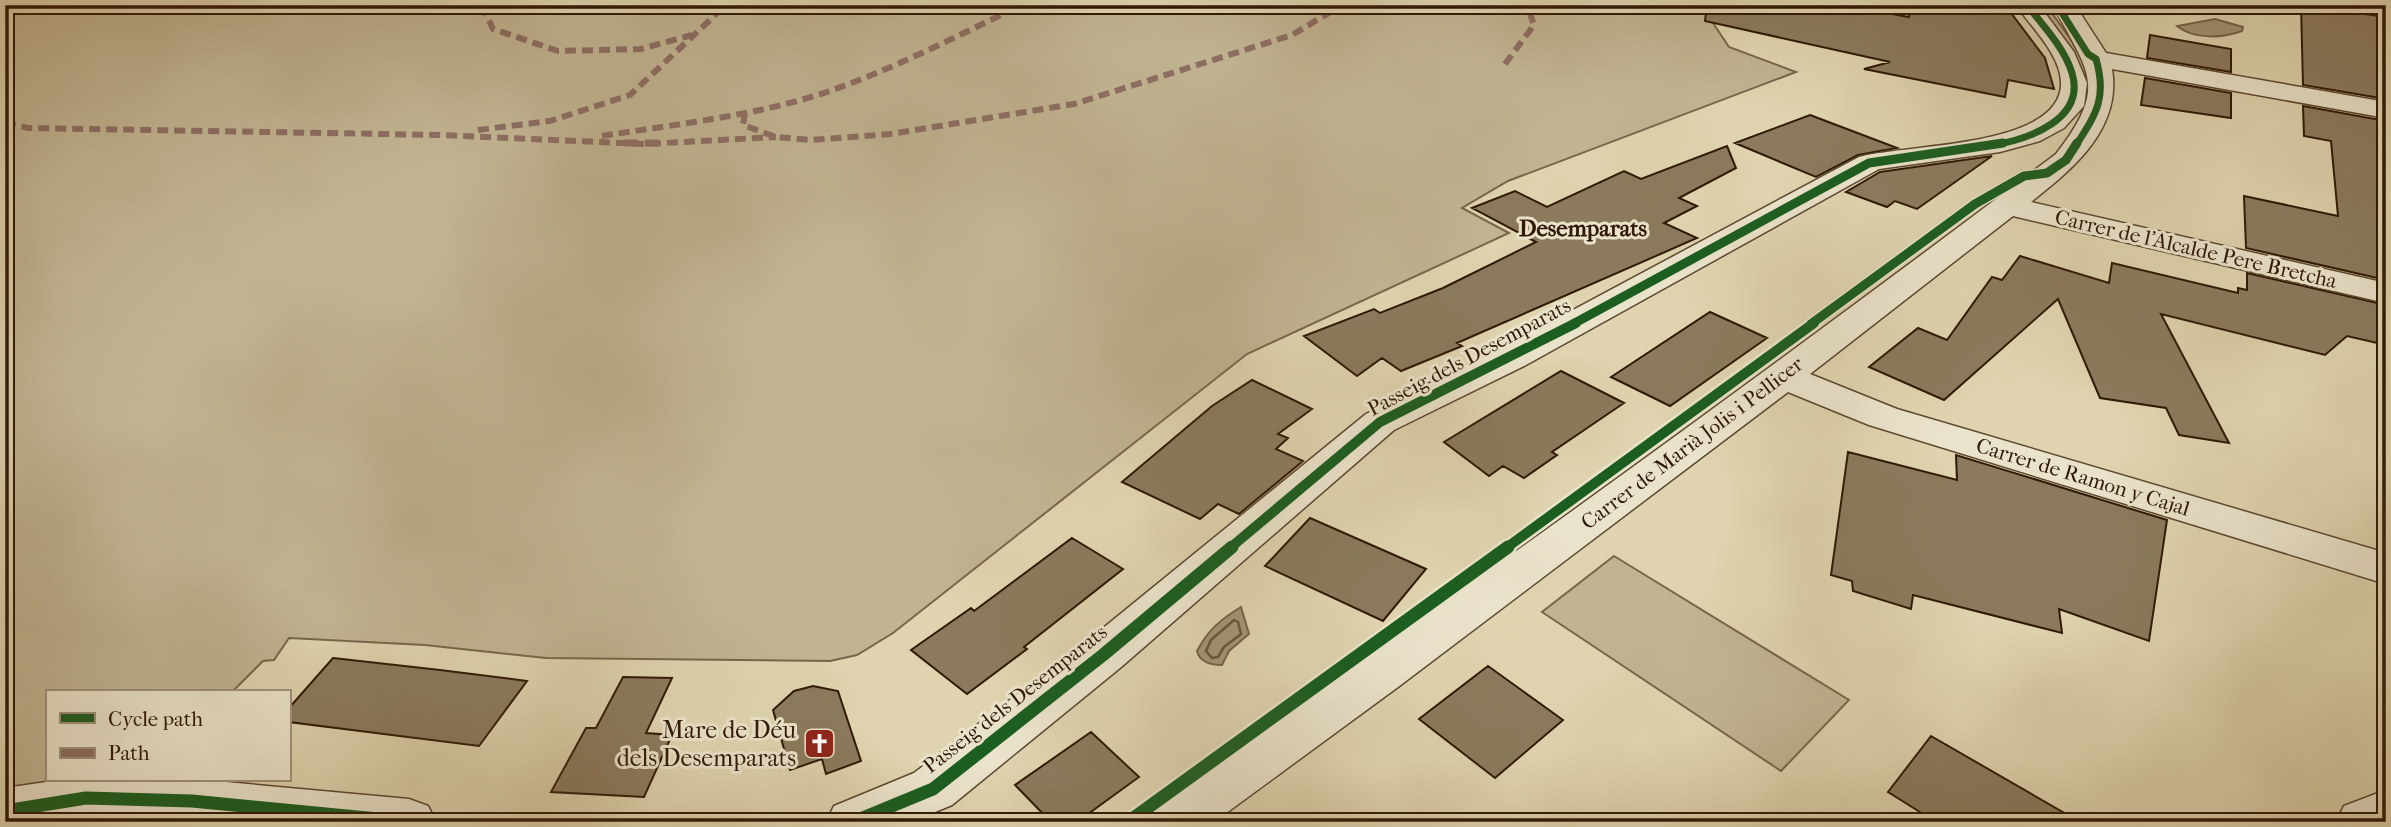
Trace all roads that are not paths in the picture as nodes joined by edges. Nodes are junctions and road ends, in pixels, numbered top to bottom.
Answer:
1 (2027, 5) edge
2 (2064, 5) edge
3 (2096, 59) junction
4 (2386, 110) edge
5 (2006, 205) junction
6 (2386, 293) edge
7 (1783, 377) junction
8 (2386, 569) edge
9 (5, 811) edge
10 (2386, 813) edge
11 (409, 822) edge
12 (853, 822) edge
13 (1172, 822) edge
14 (2363, 822) edge

1 - 12 street, Passeig dels Desemparats
2 - 3 street, Carrer de Marià Jolis i Pellicer
3 - 4 street
3 - 5 street, Carrer de Marià Jolis i Pellicer
5 - 6 street, Carrer de l'Alcalde Pere Bretcha
5 - 7 street, Carrer de Marià Jolis i Pellicer
7 - 8 street, Carrer de Ramon y Cajal
7 - 13 street, Carrer de Marià Jolis i Pellicer
9 - 11 street
10 - 14 street

